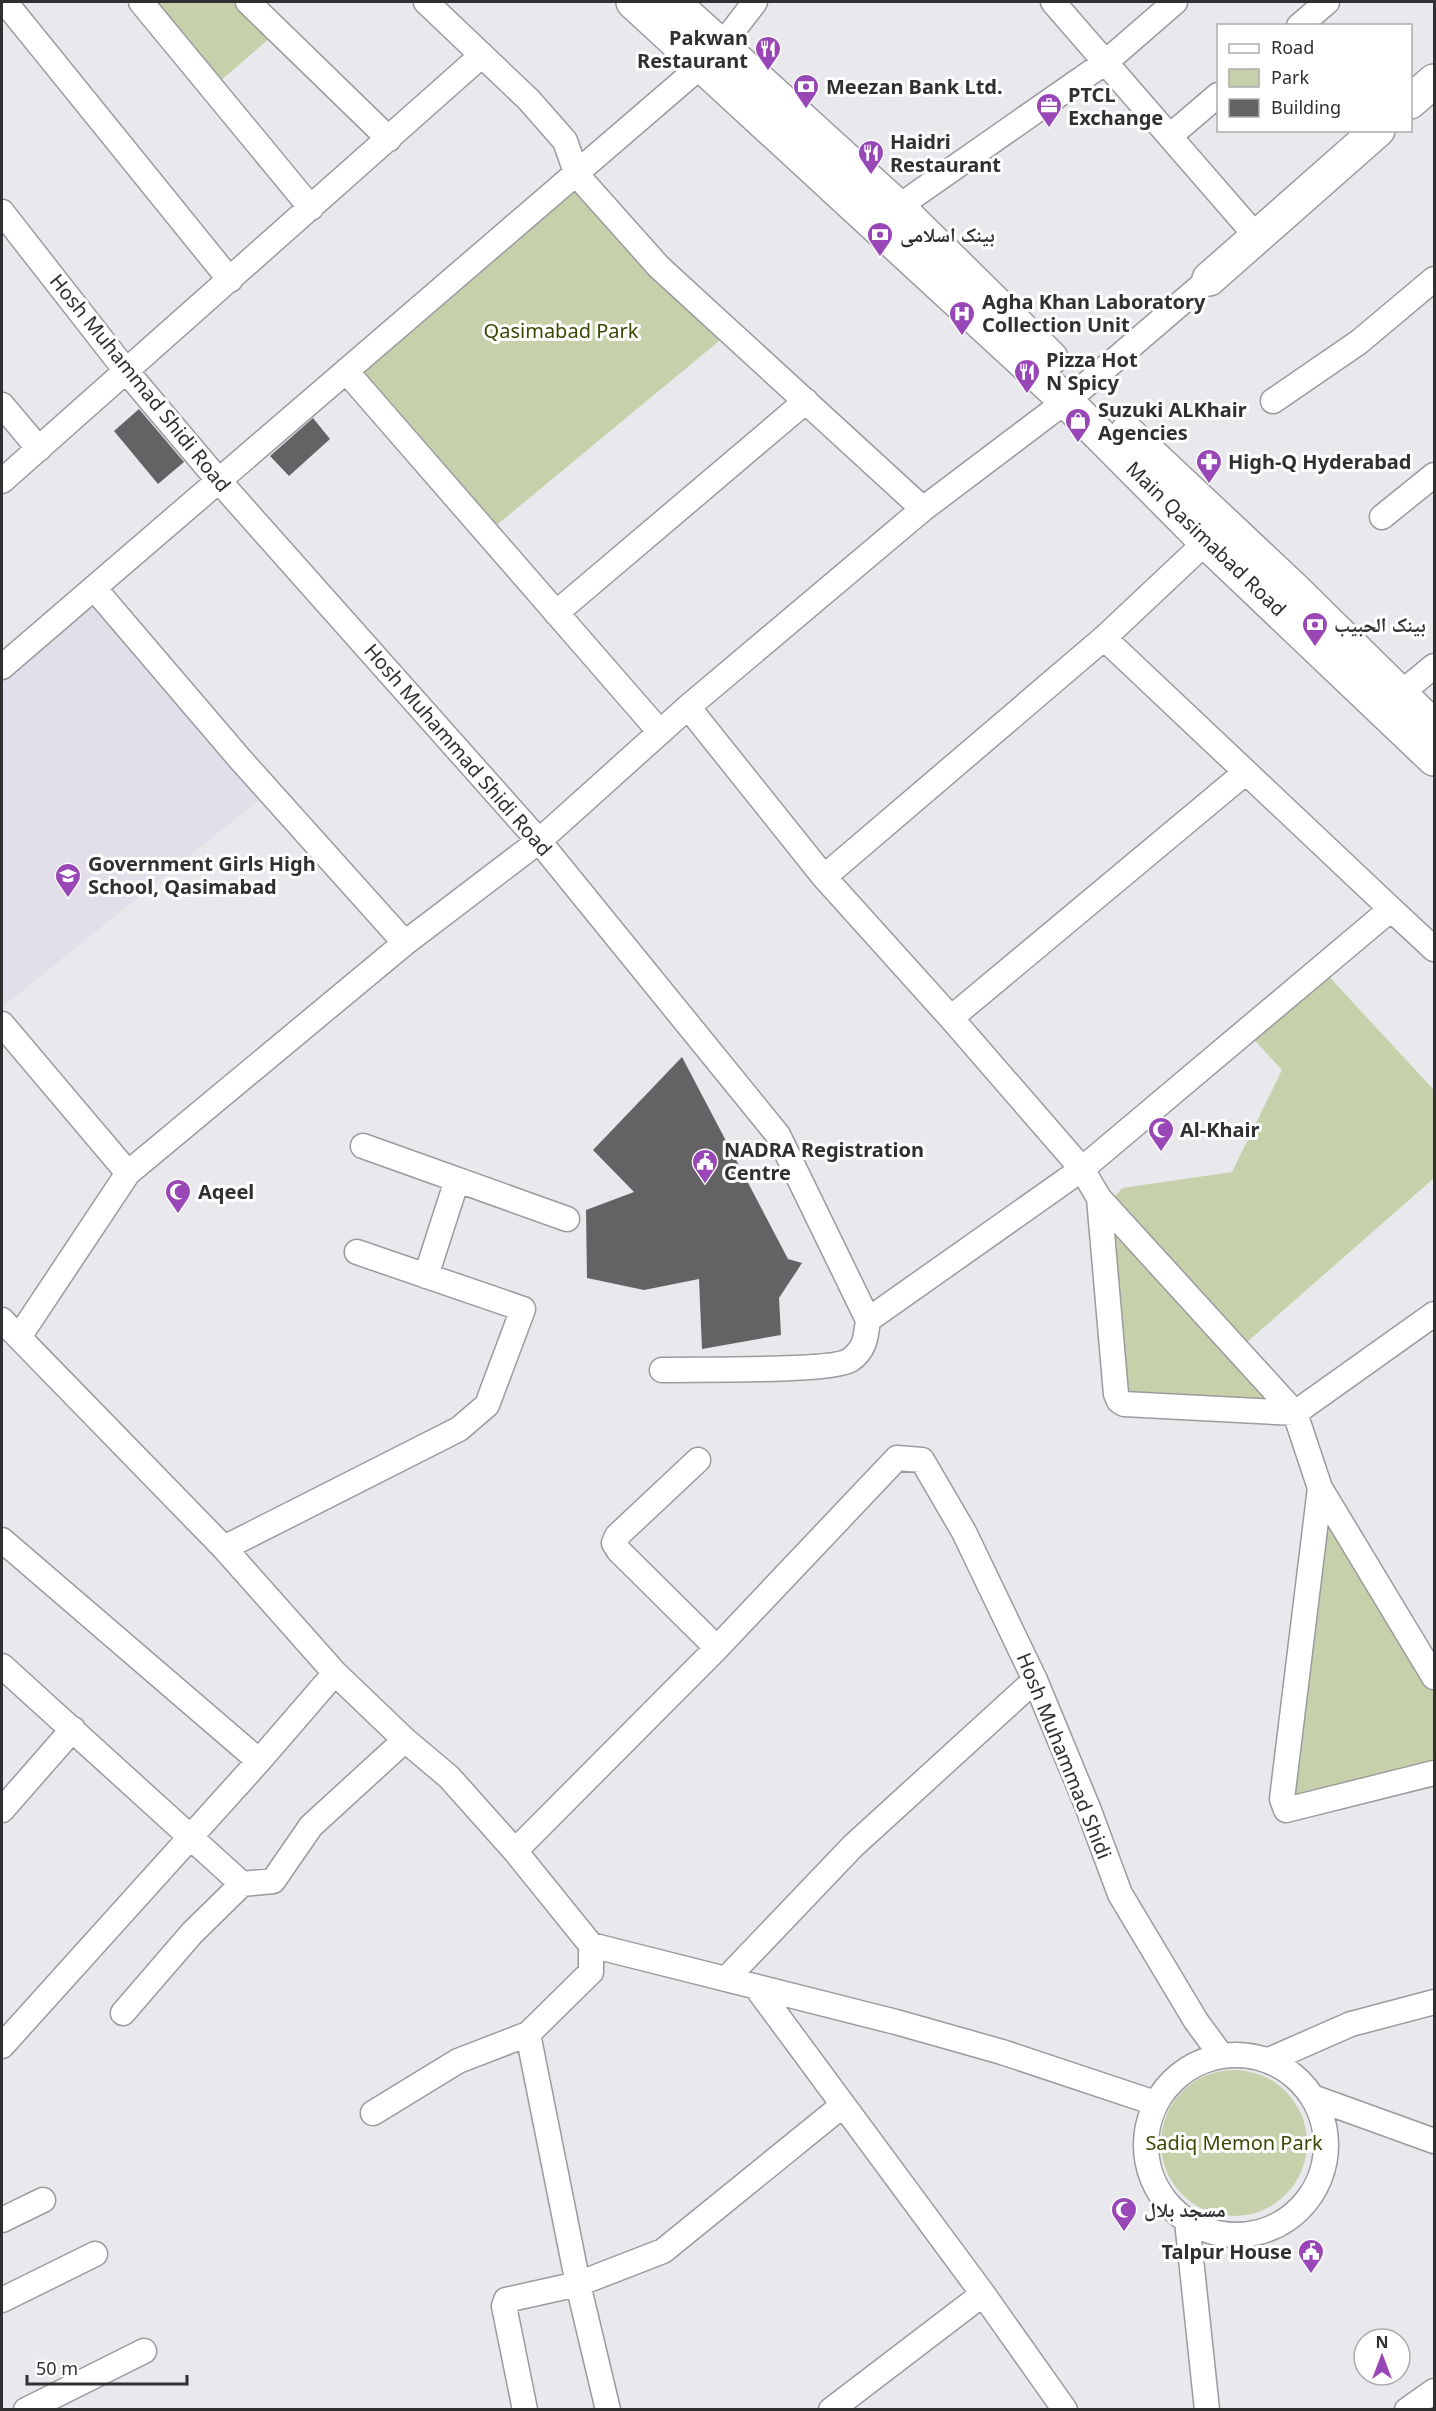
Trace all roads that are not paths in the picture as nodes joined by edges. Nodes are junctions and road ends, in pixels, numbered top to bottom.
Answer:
1 (5, 2) edge
2 (141, 2) edge
3 (248, 2) edge
4 (426, 2) edge
5 (633, 2) edge
6 (673, 2) edge
7 (755, 2) edge
8 (1053, 2) edge
9 (1175, 2) edge
10 (1327, 2) edge
11 (1301, 24) edge
12 (482, 55) junction
13 (711, 56) junction
14 (1107, 62) junction
15 (1434, 81) edge
16 (1217, 95) edge
17 (1412, 100) edge
18 (1376, 132) edge
19 (1170, 136) junction
20 (389, 139) junction
21 (577, 175) junction
22 (898, 207) junction
23 (311, 208) junction
24 (2, 212) edge
25 (1257, 237) junction
26 (1209, 279) joint
27 (1434, 279) edge
28 (230, 280) junction
29 (346, 371) junction
30 (128, 372) junction
31 (1074, 395) junction
32 (806, 401) junction
33 (1273, 401) dead end
34 (2, 405) edge
35 (39, 448) junction
36 (1434, 475) edge
37 (2, 481) edge
38 (219, 481) junction
39 (923, 509) junction
40 (1382, 517) dead end
41 (1206, 542) junction
42 (94, 588) junction
43 (556, 613) junction
44 (1104, 638) junction
45 (1434, 666) edge
46 (2, 668) edge
47 (1400, 694) junction
48 (688, 707) junction
49 (1434, 727) edge
50 (660, 732) junction
51 (1434, 759) edge
52 (1246, 772) junction
53 (539, 841) junction
54 (824, 877) junction
55 (1391, 909) junction
56 (405, 943) junction
57 (1434, 949) edge
58 (951, 1018) junction
59 (2, 1024) edge
60 (363, 1146) dead end
61 (1082, 1169) junction
62 (128, 1173) junction
63 (457, 1180) junction
64 (1099, 1198) junction
65 (567, 1219) dead end
66 (357, 1252) dead end
67 (426, 1276) junction
68 (1434, 1314) edge
69 (2, 1320) edge
70 (868, 1320) junction
71 (19, 1337) junction
72 (662, 1370) dead end
73 (1295, 1413) junction
74 (698, 1460) dead end
75 (1320, 1488) junction
76 (2, 1540) edge
77 (224, 1548) junction
78 (717, 1648) junction
79 (2, 1666) edge
80 (335, 1673) junction
81 (1434, 1677) edge
82 (1035, 1680) junction
83 (73, 1729) junction
84 (405, 1740) junction
85 (259, 1761) junction
86 (1434, 1773) edge
87 (2, 1809) edge
88 (190, 1836) junction
89 (515, 1851) junction
90 (242, 1884) junction
91 (591, 1945) junction
92 (728, 1978) junction
93 (756, 1987) junction
94 (1434, 2002) edge
95 (123, 2013) dead end
96 (528, 2034) junction
97 (2, 2046) edge
98 (1221, 2055) junction
99 (1269, 2060) junction
100 (1315, 2098) junction
101 (1155, 2103) junction
102 (843, 2105) junction
103 (373, 2113) dead end
104 (1434, 2141) edge
105 (43, 2200) dead end
106 (2, 2220) edge
107 (1188, 2221) junction
108 (95, 2254) dead end
109 (578, 2284) junction
110 (982, 2294) junction
111 (2, 2300) edge
112 (144, 2351) dead end
113 (1434, 2391) edge
114 (26, 2409) edge
115 (525, 2409) edge
116 (608, 2409) edge
117 (831, 2409) edge
118 (1065, 2409) edge
119 (1207, 2409) edge
120 (1407, 2409) edge

1 - 28 street
2 - 23 street
3 - 20 street
4 - 12 street
5 - 13 main road, Main Qasimabad Road
6 - 13 main road, Main Qasimabad Road
7 - 13 street
8 - 14 street
9 - 14 street
10 - 11 street
12 - 20 street
12 - 21 street
13 - 21 street
13 - 22 main road, Main Qasimabad Road
13 - 31 main road, Main Qasimabad Road
14 - 19 street
14 - 22 street
15 - 17 main road
16 - 19 street
18 - 25 main road
19 - 25 street
20 - 23 street
21 - 29 street
21 - 32 street
22 - 31 main road, Main Qasimabad Road
23 - 28 street
24 - 30 street, Hosh Muhammad Shidi Road
25 - 26 main road
26 - 31 street
27 - 33 street
28 - 30 street
29 - 38 street
29 - 43 street
30 - 35 street
30 - 38 street, Hosh Muhammad Shidi Road
31 - 39 street
31 - 41 main road, Main Qasimabad Road
31 - 47 main road, Main Qasimabad Road
32 - 39 street
32 - 43 street
34 - 35 street
35 - 37 street
36 - 40 street
38 - 42 street
38 - 53 street, Hosh Muhammad Shidi Road
39 - 48 street
41 - 44 street
41 - 51 main road, Main Qasimabad Road
42 - 46 street
42 - 56 street
43 - 50 street
44 - 52 street
44 - 54 street
45 - 47 street
47 - 49 main road, Main Qasimabad Road
48 - 50 street
48 - 54 street
50 - 53 street
52 - 55 street
52 - 58 street
53 - 56 street
53 - 70 street, Hosh Muhammad Shidi Road
54 - 58 street
55 - 57 street
55 - 61 street
56 - 62 street
58 - 61 street
59 - 62 street
60 - 63 street
61 - 64 street
61 - 70 street
62 - 71 street
63 - 65 street
63 - 67 street
64 - 73 street
64 - 73 street
66 - 67 street
67 - 77 street
68 - 73 street
69 - 71 street
70 - 72 street
71 - 77 street
73 - 75 street
74 - 78 street
75 - 81 street
75 - 86 street
76 - 85 street
77 - 80 street
78 - 82 street, Hosh Muhammad Shidi
78 - 89 street
79 - 83 street
80 - 84 street
80 - 85 street
82 - 92 street
82 - 98 street, Hosh Muhammad Shidi
83 - 87 street
83 - 88 street
84 - 89 street
84 - 90 street
85 - 88 street
88 - 90 street
88 - 97 street
89 - 91 street
90 - 95 street
91 - 92 street
91 - 96 street
92 - 93 street
93 - 101 street
93 - 102 street
94 - 99 street
96 - 103 street
96 - 109 street
98 - 99 street
98 - 101 street
99 - 100 street
100 - 104 street
100 - 107 street
101 - 107 street
102 - 109 street
102 - 110 street
105 - 106 street
107 - 119 street
108 - 111 street
109 - 115 street
109 - 116 street
110 - 117 street
110 - 118 street
112 - 114 street
113 - 120 street

